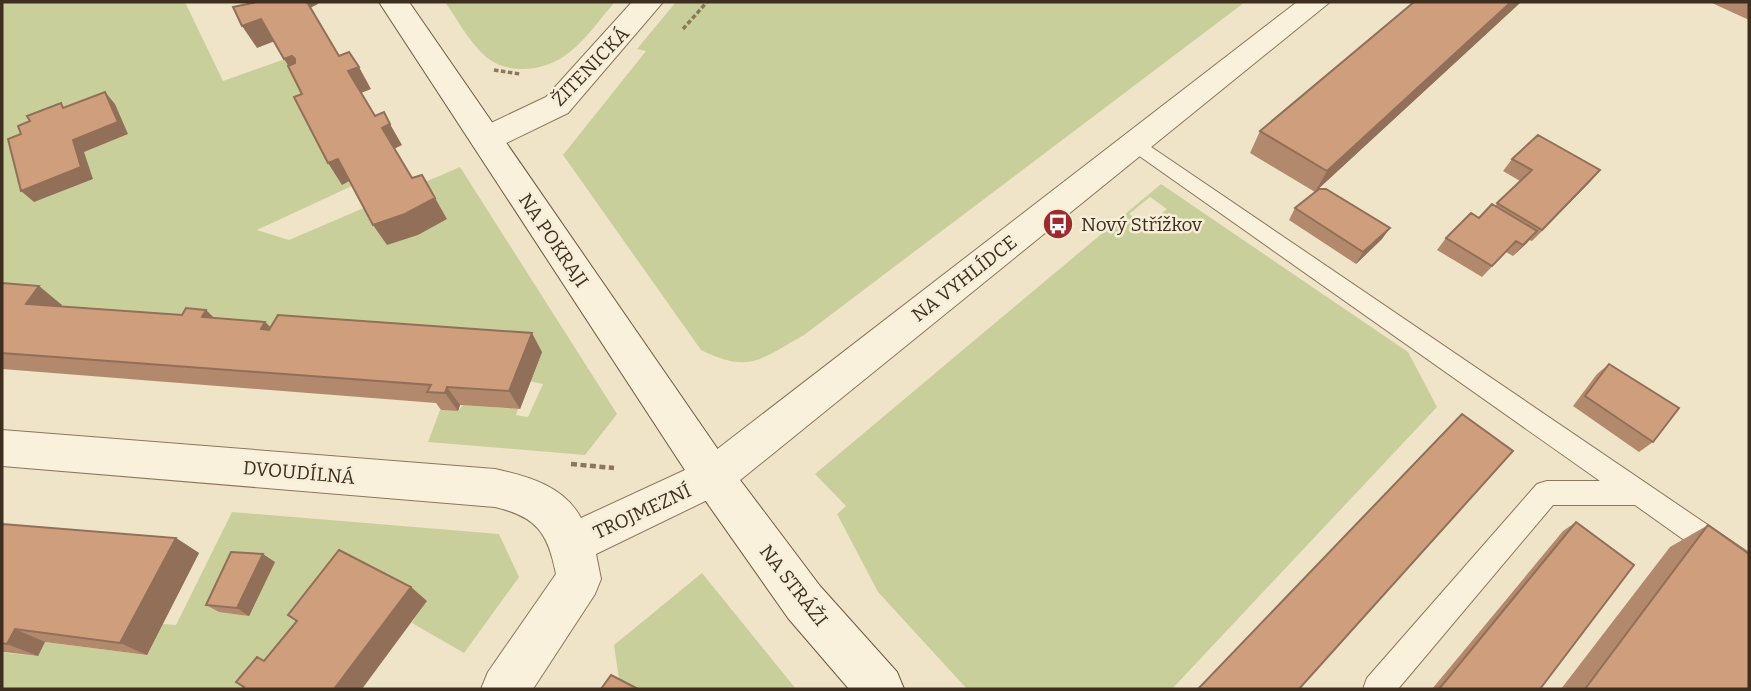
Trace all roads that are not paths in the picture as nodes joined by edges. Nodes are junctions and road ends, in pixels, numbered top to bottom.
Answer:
1 (394, 2) edge
2 (649, 2) edge
3 (1315, 2) edge
4 (486, 139) junction
5 (1135, 144) junction
6 (2, 448) edge
7 (713, 477) junction
8 (1636, 493) junction
9 (573, 543) junction
10 (1749, 569) edge
11 (505, 689) edge
12 (880, 689) edge
13 (1378, 689) edge

1 - 4 street, NA POKRAJI
2 - 4 street, ŽITENICKÁ
3 - 5 street, NA VYHLÍDCE
4 - 7 street, NA POKRAJI
5 - 7 street, NA VYHLÍDCE
5 - 8 lane
6 - 9 street, DVOUDÍLNÁ
7 - 9 street, TROJMEZNÍ
7 - 12 street, NA STRÁŽI
8 - 10 lane
8 - 13 lane
9 - 11 street, TROJMEZNÍ

